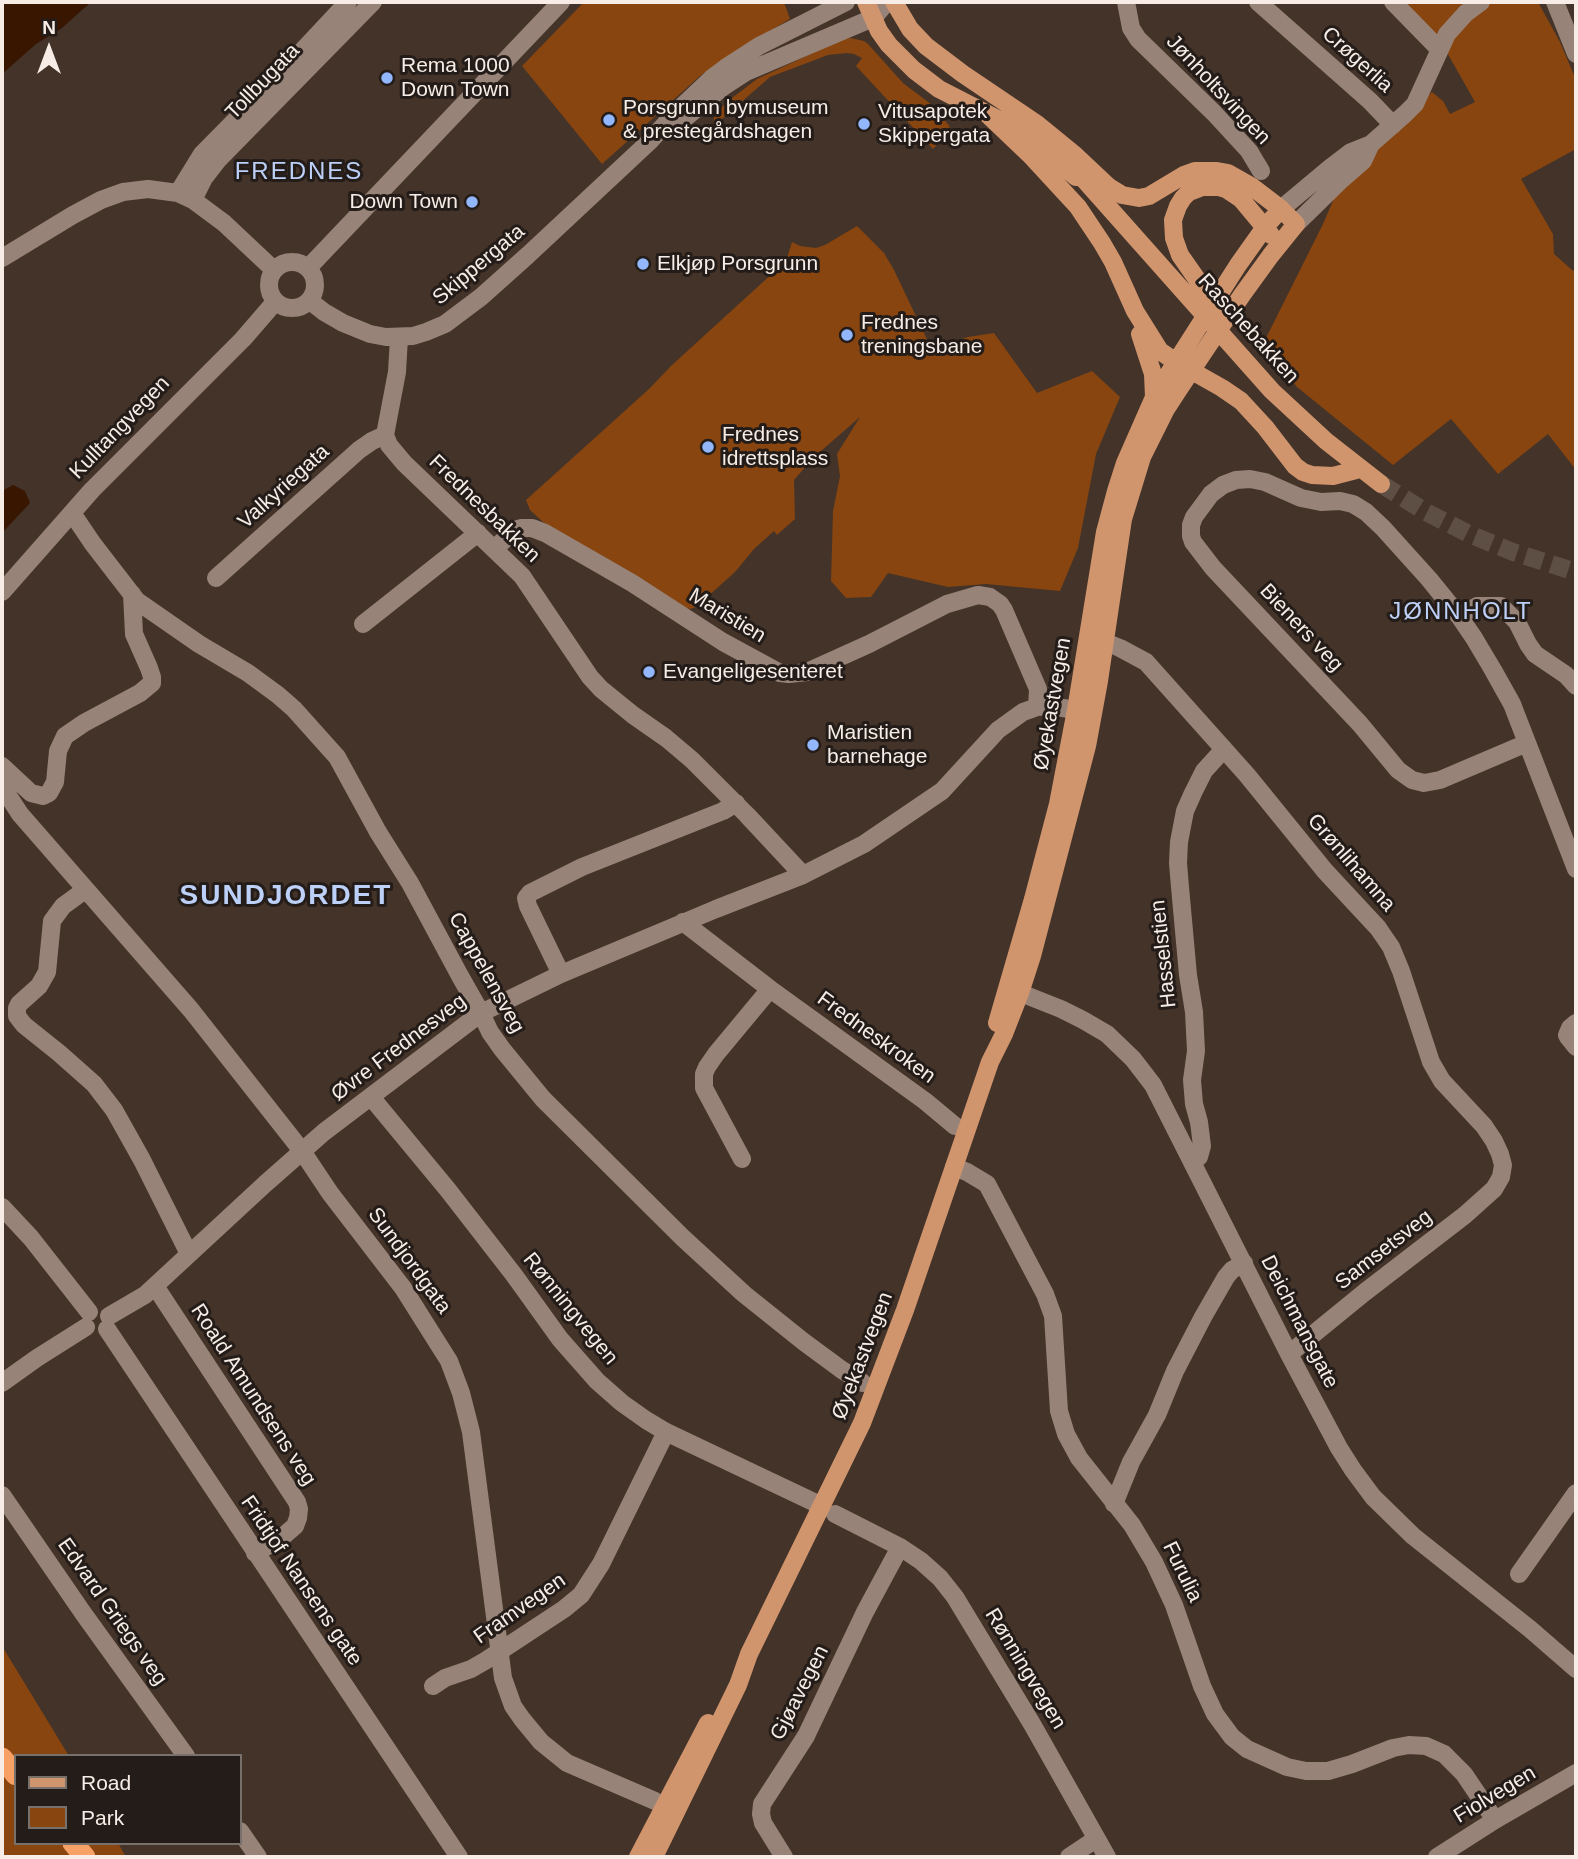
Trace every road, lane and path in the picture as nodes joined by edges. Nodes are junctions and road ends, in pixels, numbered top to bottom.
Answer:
1 (348, 2) edge
2 (373, 2) edge
3 (561, 2) edge
4 (846, 2) edge
5 (887, 2) edge
6 (894, 2) edge
7 (1126, 2) edge
8 (1258, 2) edge
9 (1392, 2) edge
10 (1481, 2) edge
11 (1555, 2) edge
12 (869, 10) edge
13 (1439, 49) junction
14 (1576, 54) edge
15 (987, 114) junction
16 (1037, 124) junction
17 (1393, 125) junction
18 (650, 141) junction
19 (1371, 145) junction
20 (1261, 172) dead end
21 (1094, 191) junction
22 (185, 197) junction
23 (1281, 209) junction
24 (1296, 224) junction
25 (1265, 227) junction
26 (1280, 243) junction
27 (2, 258) edge
28 (308, 268) junction
29 (274, 270) junction
30 (310, 300) junction
31 (275, 302) junction
32 (1135, 311) junction
33 (1224, 337) junction
34 (399, 338) junction
35 (1198, 344) junction
36 (1184, 366) junction
37 (1154, 397) junction
38 (385, 435) junction
39 (1360, 469) junction
40 (1381, 484) tunnel mouth
41 (72, 513) junction
42 (478, 533) junction
43 (494, 549) junction
44 (216, 578) dead end
45 (2, 592) edge
46 (132, 594) junction
47 (1459, 616) junction
48 (363, 624) dead end
49 (1096, 641) junction
50 (1576, 686) edge
51 (1037, 707) junction
52 (1085, 711) junction
53 (1527, 743) junction
54 (1224, 749) junction
55 (2, 766) edge
56 (3, 785) edge
57 (736, 803) junction
58 (1576, 869) edge
59 (803, 875) junction
60 (85, 890) junction
61 (683, 922) junction
62 (561, 974) junction
63 (770, 989) junction
64 (1014, 990) junction
65 (481, 1013) junction
66 (1576, 1023) edge
67 (1576, 1047) edge
68 (371, 1097) junction
69 (955, 1126) dead end
70 (302, 1150) junction
71 (742, 1159) dead end
72 (1192, 1162) junction
73 (954, 1167) junction
74 (1500, 1177) joint
75 (2, 1207) edge
76 (189, 1254) junction
77 (1244, 1263) junction
78 (155, 1286) junction
79 (88, 1320) junction
80 (108, 1323) junction
81 (1289, 1354) junction
82 (863, 1382) dead end
83 (2, 1383) edge
84 (666, 1432) junction
85 (1576, 1493) edge
86 (2, 1495) edge
87 (1114, 1504) junction
88 (828, 1510) junction
89 (900, 1547) junction
90 (255, 1553) junction
91 (1519, 1574) dead end
92 (498, 1653) junction
93 (750, 1654) junction
94 (1576, 1669) edge
95 (433, 1686) dead end
96 (185, 1754) edge
97 (2, 1758) edge
98 (14, 1773) edge
99 (1576, 1773) edge
100 (655, 1801) dead end
101 (1495, 1820) junction
102 (242, 1834) edge
103 (1096, 1839) junction
104 (258, 1857) edge
105 (459, 1857) edge
106 (638, 1857) edge
107 (654, 1857) edge
108 (784, 1857) edge
109 (1069, 1857) edge
110 (1107, 1857) edge
111 (1437, 1857) edge

1 - 22 street
2 - 22 street, Tollbugata
3 - 28 street
4 - 18 street, Skippergata
5 - 12 street, Skippergata
6 - 16 main road, Raschebakken
7 - 20 street, Jønholtsvingen
8 - 17 street, Crøgerlia
9 - 13 street
10 - 13 street
11 - 14 street
12 - 15 main road, Raschebakken
12 - 18 street, Skippergata
13 - 17 street
15 - 21 main road, Raschebakken
15 - 32 main road
16 - 21 main road, Raschebakken
16 - 23 main road
17 - 19 street
18 - 34 street, Skippergata
19 - 23 street
19 - 24 street
21 - 33 main road, Raschebakken
22 - 27 street
22 - 29 street
23 - 24 main road
23 - 25 main road
24 - 26 main road
25 - 26 main road
25 - 33 main road
25 - 35 main road
26 - 35 main road
28 - 29 street
28 - 30 street
29 - 31 street
30 - 31 street
30 - 34 street, Skippergata
31 - 41 street, Kulltangvegen
32 - 36 main road
32 - 37 main road
33 - 39 main road, Raschebakken
34 - 38 street
35 - 36 main road
36 - 37 main road, Øyekastvegen
36 - 39 main road
36 - 49 main road, Øyekastvegen
37 - 49 main road, Øyekastvegen
38 - 42 street, Frednesbakken
38 - 44 street, Valkyriegata
39 - 40 main road, Raschebakken
41 - 45 street, Kulltangvegen
41 - 46 street, Cappelensveg
42 - 43 street, Frednesbakken
42 - 48 street
43 - 51 street, Maristien
43 - 57 street, Frednesbakken
46 - 55 street
46 - 65 street, Cappelensveg
47 - 50 street
47 - 53 street
47 - 53 street, Bieners veg
49 - 52 main road, Øyekastvegen
49 - 54 street, Grønlihamna
51 - 52 street
51 - 59 street
52 - 64 main road, Øyekastvegen
53 - 58 street
54 - 72 street, Hasselstien
54 - 74 street, Grønlihamna
56 - 60 street, Sundjordgata
57 - 59 street, Frednesbakken
57 - 62 street
59 - 61 street, Øvre Frednesveg
60 - 70 street, Sundjordgata
60 - 76 street
61 - 62 street, Øvre Frednesveg
61 - 63 street, Fredneskroken
62 - 65 street, Øvre Frednesveg
63 - 69 street, Fredneskroken
63 - 71 street
64 - 72 street, Deichmansgate
64 - 73 main road, Øyekastvegen
65 - 68 street, Øvre Frednesveg
65 - 82 street, Cappelensveg
66 - 67 street
68 - 70 street, Øvre Frednesveg
68 - 84 street, Rønningvegen
70 - 76 street, Øvre Frednesveg
70 - 92 street, Sundjordgata
72 - 77 street, Deichmansgate
73 - 87 street, Furulia
73 - 88 main road, Øyekastvegen
74 - 81 street, Samsetsveg
75 - 79 street
76 - 78 street, Øvre Frednesveg
77 - 81 street, Deichmansgate
77 - 87 street
78 - 80 street, Øvre Frednesveg
78 - 90 street, Roald Amundsens veg
79 - 80 street
79 - 83 street
80 - 90 street, Fridtjof Nansens gate
81 - 94 street, Deichmansgate
84 - 88 street, Rønningvegen
84 - 92 street, Framvegen
85 - 91 street
86 - 96 street, Edvard Griegs veg
87 - 101 street, Furulia
88 - 89 street, Rønningvegen
88 - 93 main road, Øyekastvegen
89 - 103 street, Rønningvegen
89 - 108 street, Gjøavegen
90 - 105 street, Fridtjof Nansens gate
92 - 95 street, Framvegen
92 - 100 street, Sundjordgata
93 - 106 main road, Øyekastvegen
93 - 107 main road, Øyekastvegen
97 - 98 highway
99 - 101 street, Fiolvegen
101 - 111 street, Fiolvegen
102 - 104 street
103 - 109 street
103 - 110 street, Rønningvegen

